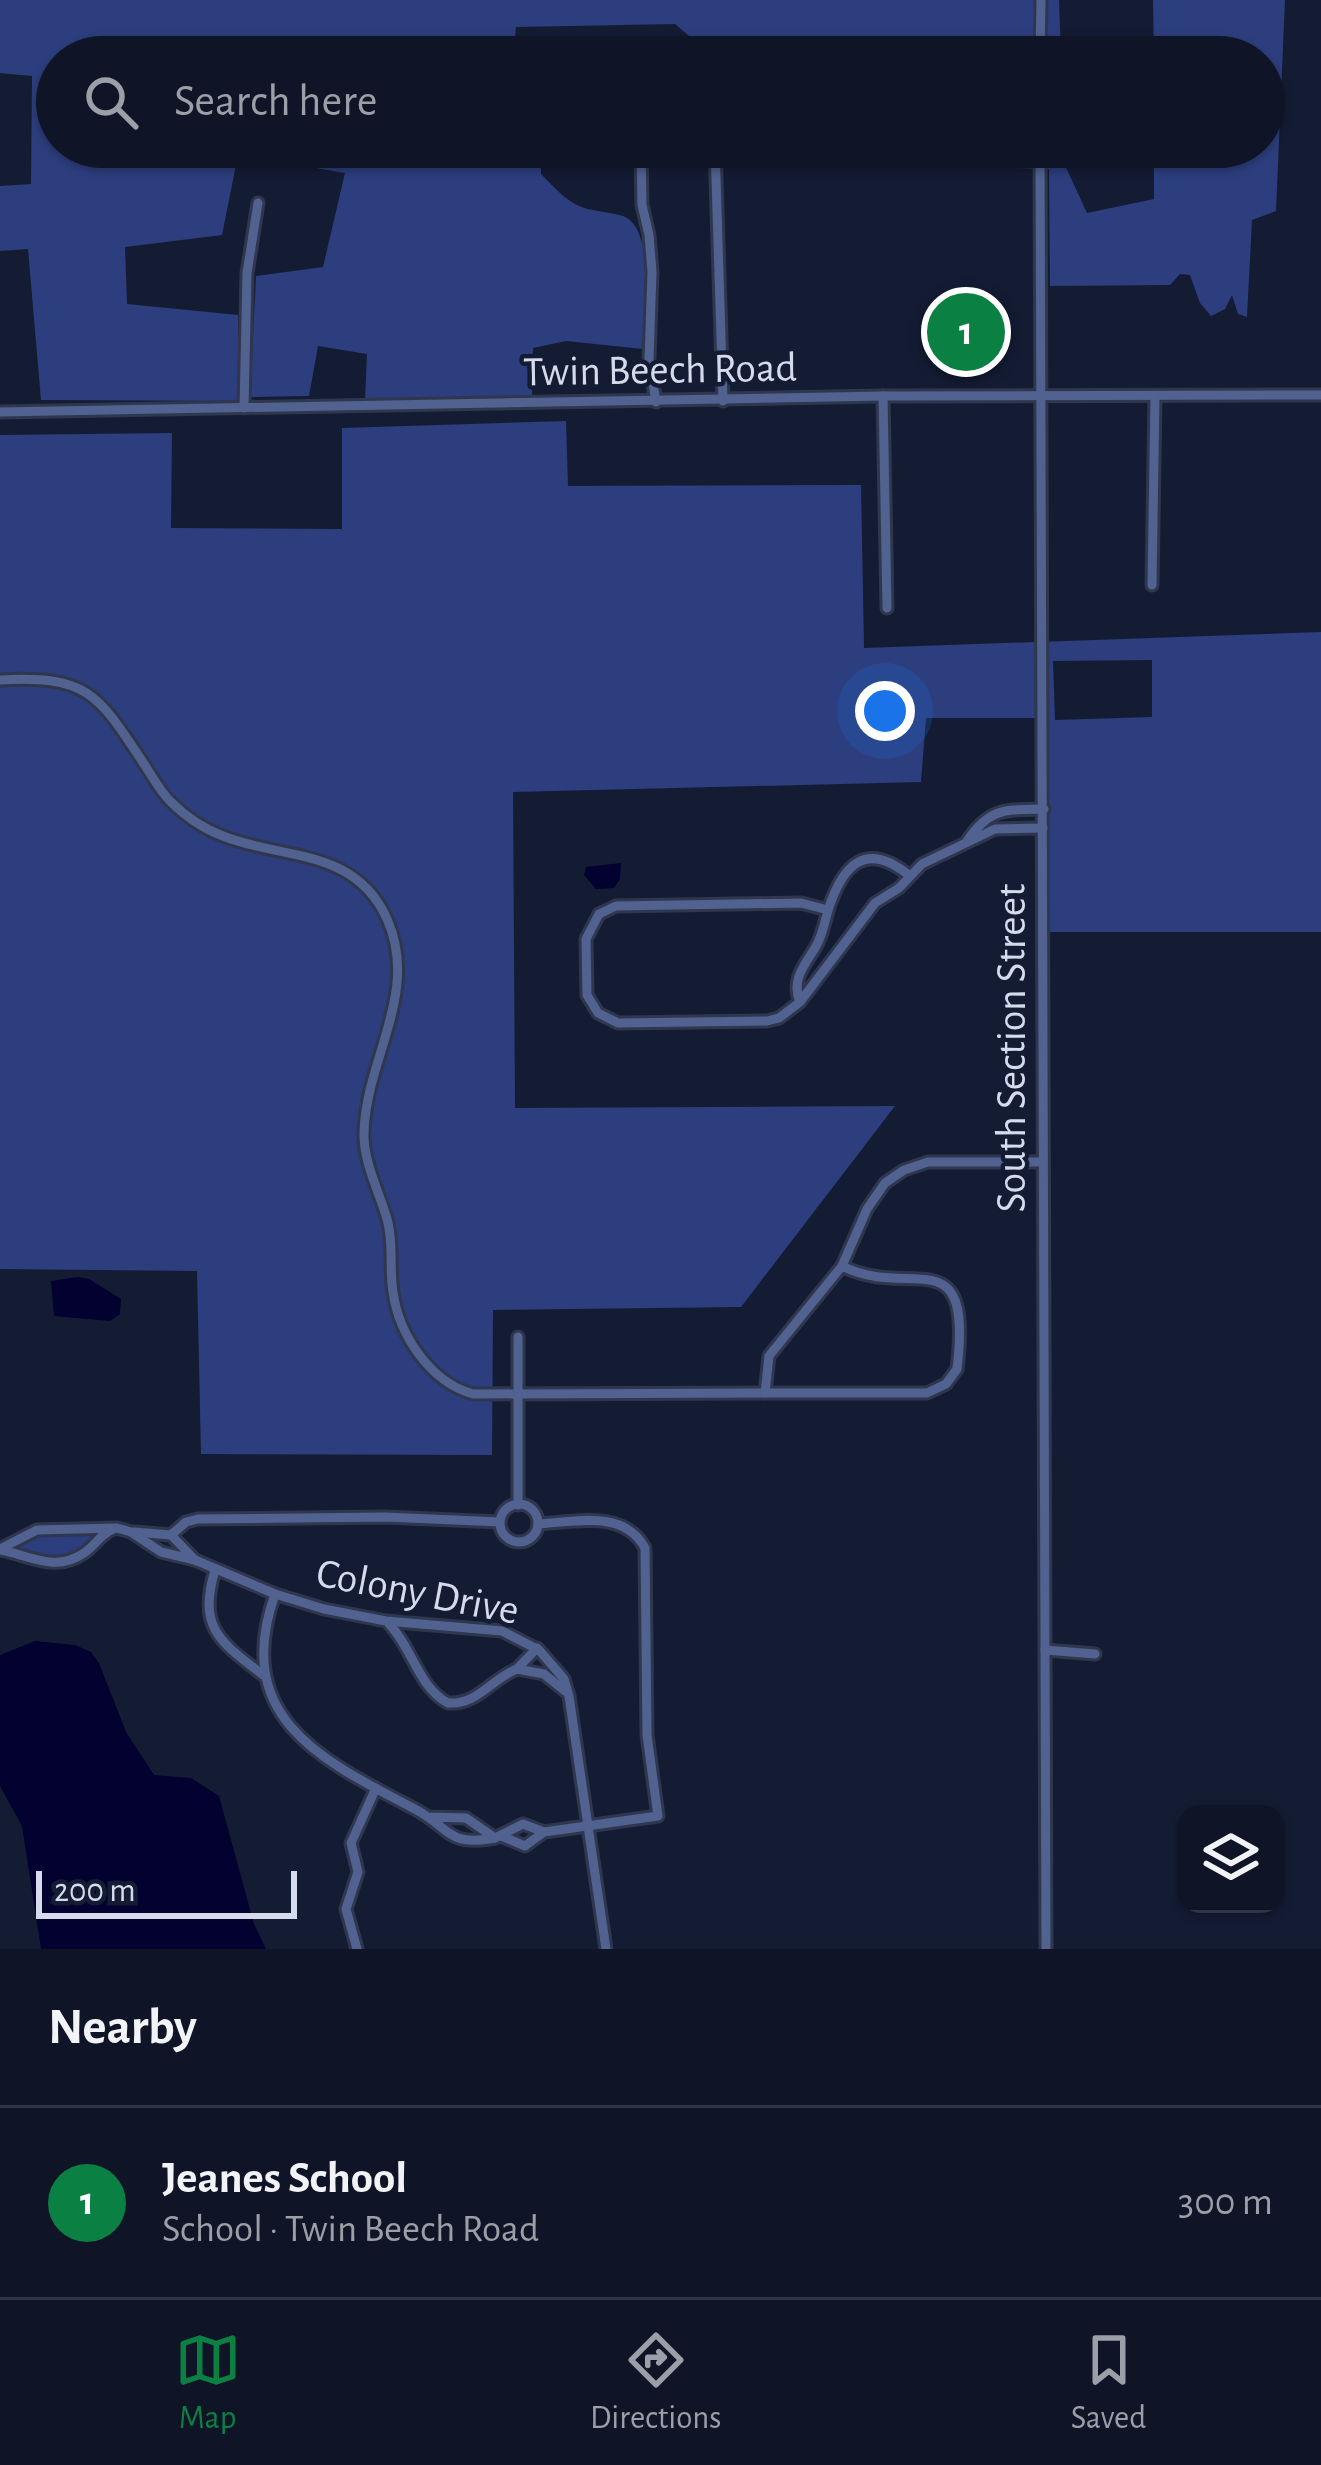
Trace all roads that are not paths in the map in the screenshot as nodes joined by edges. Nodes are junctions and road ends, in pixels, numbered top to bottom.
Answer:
1 (1041, 0) edge
2 (1040, 36) edge
3 (641, 168) edge
4 (717, 168) edge
5 (1040, 168) edge
6 (258, 202) dead end
7 (1321, 395) edge
8 (883, 396) junction
9 (1155, 396) junction
10 (1040, 398) junction
11 (723, 401) junction
12 (656, 402) junction
13 (244, 408) junction
14 (0, 412) edge
15 (1152, 585) dead end
16 (887, 608) dead end
17 (0, 680) edge
18 (1044, 809) junction
19 (1043, 828) junction
20 (967, 841) junction
21 (910, 876) junction
22 (828, 910) junction
23 (800, 1002) junction
24 (1043, 1162) junction
25 (842, 1266) junction
26 (518, 1336) dead end
27 (765, 1393) junction
28 (518, 1395) junction
29 (518, 1504) junction
30 (500, 1522) junction
31 (538, 1524) junction
32 (117, 1528) junction
33 (131, 1532) junction
34 (171, 1535) junction
35 (0, 1549) edge
36 (195, 1560) junction
37 (215, 1570) junction
38 (275, 1594) junction
39 (386, 1621) junction
40 (537, 1648) junction
41 (1045, 1650) junction
42 (1096, 1654) dead end
43 (518, 1670) junction
44 (263, 1676) junction
45 (568, 1696) junction
46 (376, 1788) junction
47 (429, 1816) junction
48 (589, 1826) junction
49 (544, 1832) junction
50 (498, 1837) junction
51 (356, 1949) edge
52 (606, 1949) edge
53 (1046, 1949) edge

1 - 2 street
3 - 12 street
4 - 11 street
5 - 10 street, South Section Street
6 - 13 street
7 - 9 street, Twin Beech Road
8 - 10 street, Twin Beech Road
8 - 11 street, Twin Beech Road
8 - 16 street
9 - 10 street, Twin Beech Road
9 - 15 street
10 - 18 street, South Section Street
11 - 12 street, Twin Beech Road
12 - 13 street, Twin Beech Road
13 - 14 street, Twin Beech Road
17 - 28 street
18 - 19 street, South Section Street
18 - 20 street
19 - 20 street
19 - 24 street, South Section Street
20 - 21 street
21 - 22 street
21 - 23 street
22 - 23 street
22 - 23 street
24 - 25 street
24 - 41 street, South Section Street
25 - 27 street
25 - 27 street
26 - 28 street
27 - 28 street
28 - 29 street
29 - 30 street
29 - 31 street
30 - 31 street
30 - 34 street
31 - 48 street
32 - 33 street, Colony Drive
32 - 35 street, Colony Drive
32 - 35 street
33 - 34 street, Colony Drive
33 - 36 street, Colony Drive
34 - 36 street, Colony Drive
36 - 37 street, Colony Drive
37 - 38 street, Colony Drive
37 - 44 street
38 - 39 street, Colony Drive
38 - 44 street
39 - 40 street, Colony Drive
39 - 43 street
40 - 43 street
40 - 45 street, Colony Drive
41 - 42 street
41 - 53 street, South Section Street
43 - 45 street
44 - 46 street
45 - 48 street, Colony Drive
46 - 47 street
46 - 51 street
47 - 50 street
47 - 50 street
48 - 49 street
48 - 52 street, Colony Drive
49 - 50 street
49 - 50 street

